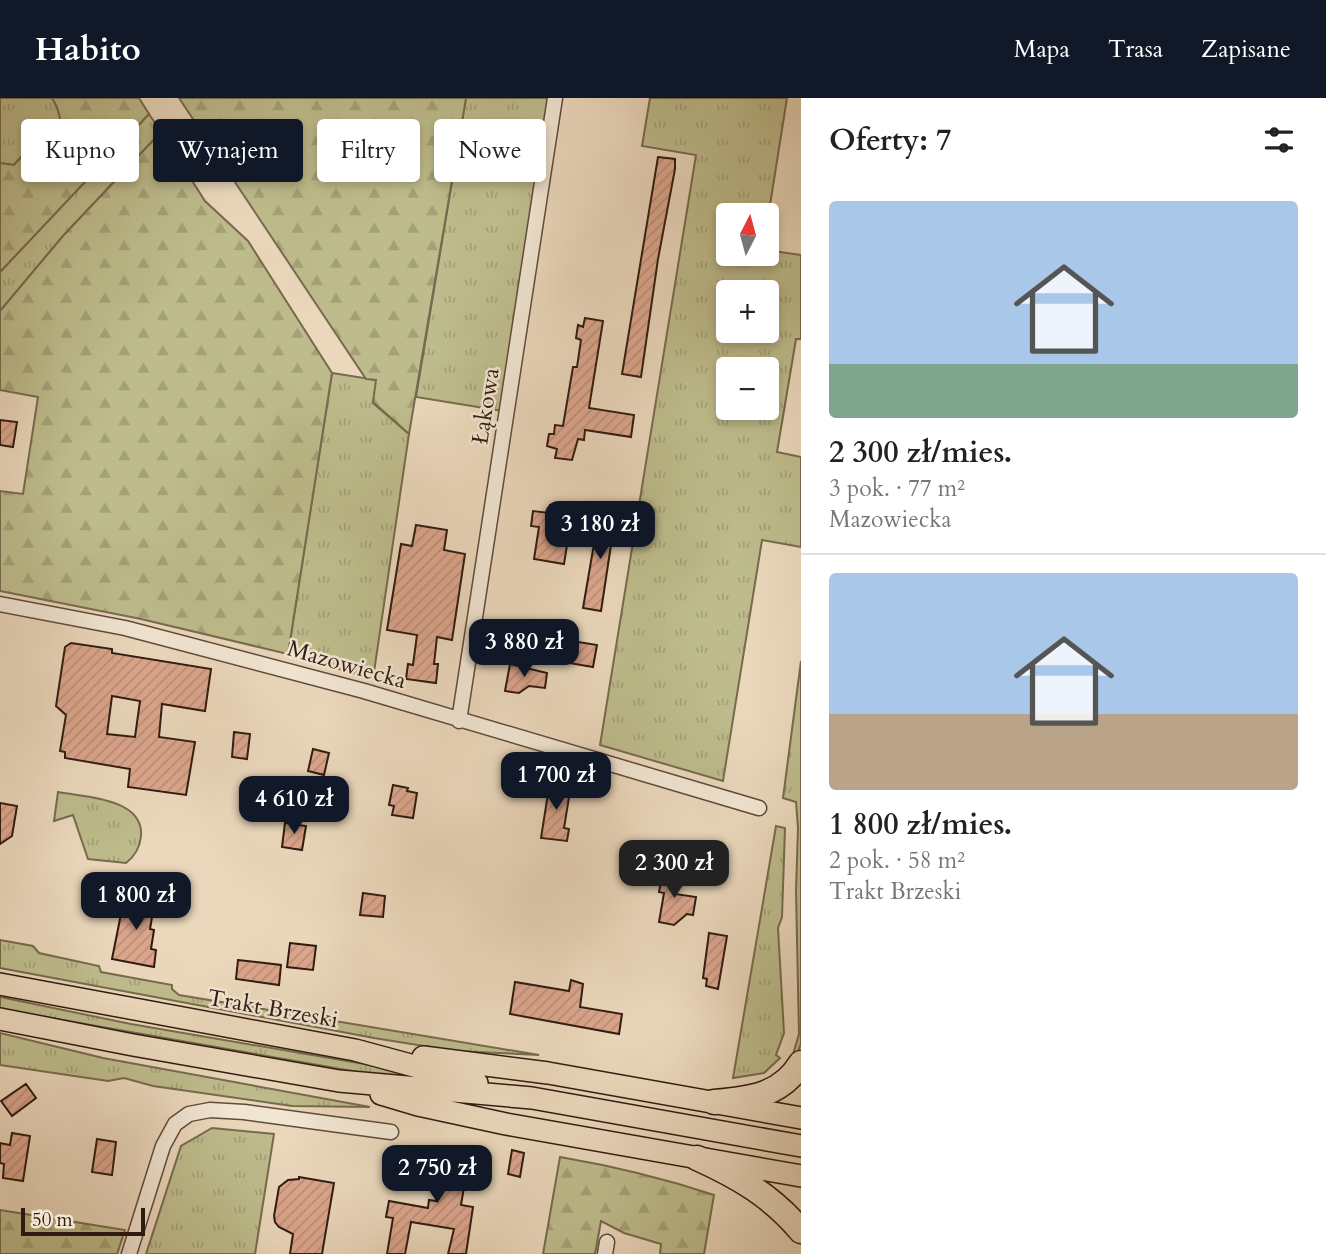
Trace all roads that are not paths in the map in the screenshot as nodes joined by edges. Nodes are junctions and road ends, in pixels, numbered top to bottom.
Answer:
1 (555, 98) edge
2 (0, 604) edge
3 (459, 721) junction
4 (759, 808) dead end
5 (0, 984) edge
6 (0, 1019) edge
7 (355, 1050) junction
8 (801, 1063) edge
9 (339, 1081) junction
10 (533, 1098) junction
11 (714, 1102) junction
12 (801, 1118) edge
13 (391, 1132) dead end
14 (801, 1146) edge
15 (696, 1158) junction
16 (801, 1176) edge
17 (801, 1231) edge
18 (129, 1254) edge

1 - 3 street, Łąkowa
2 - 3 street, Mazowiecka
3 - 4 street, Mazowiecka
5 - 7 main road, Trakt Brzeski
6 - 9 main road, Trakt Brzeski
7 - 10 main road, Trakt Brzeski
7 - 11 main road
8 - 11 highway
9 - 10 main road, Trakt Brzeski
9 - 15 main road
10 - 14 main road, Trakt Brzeski
11 - 12 main road
13 - 18 street
15 - 16 main road
15 - 17 highway

